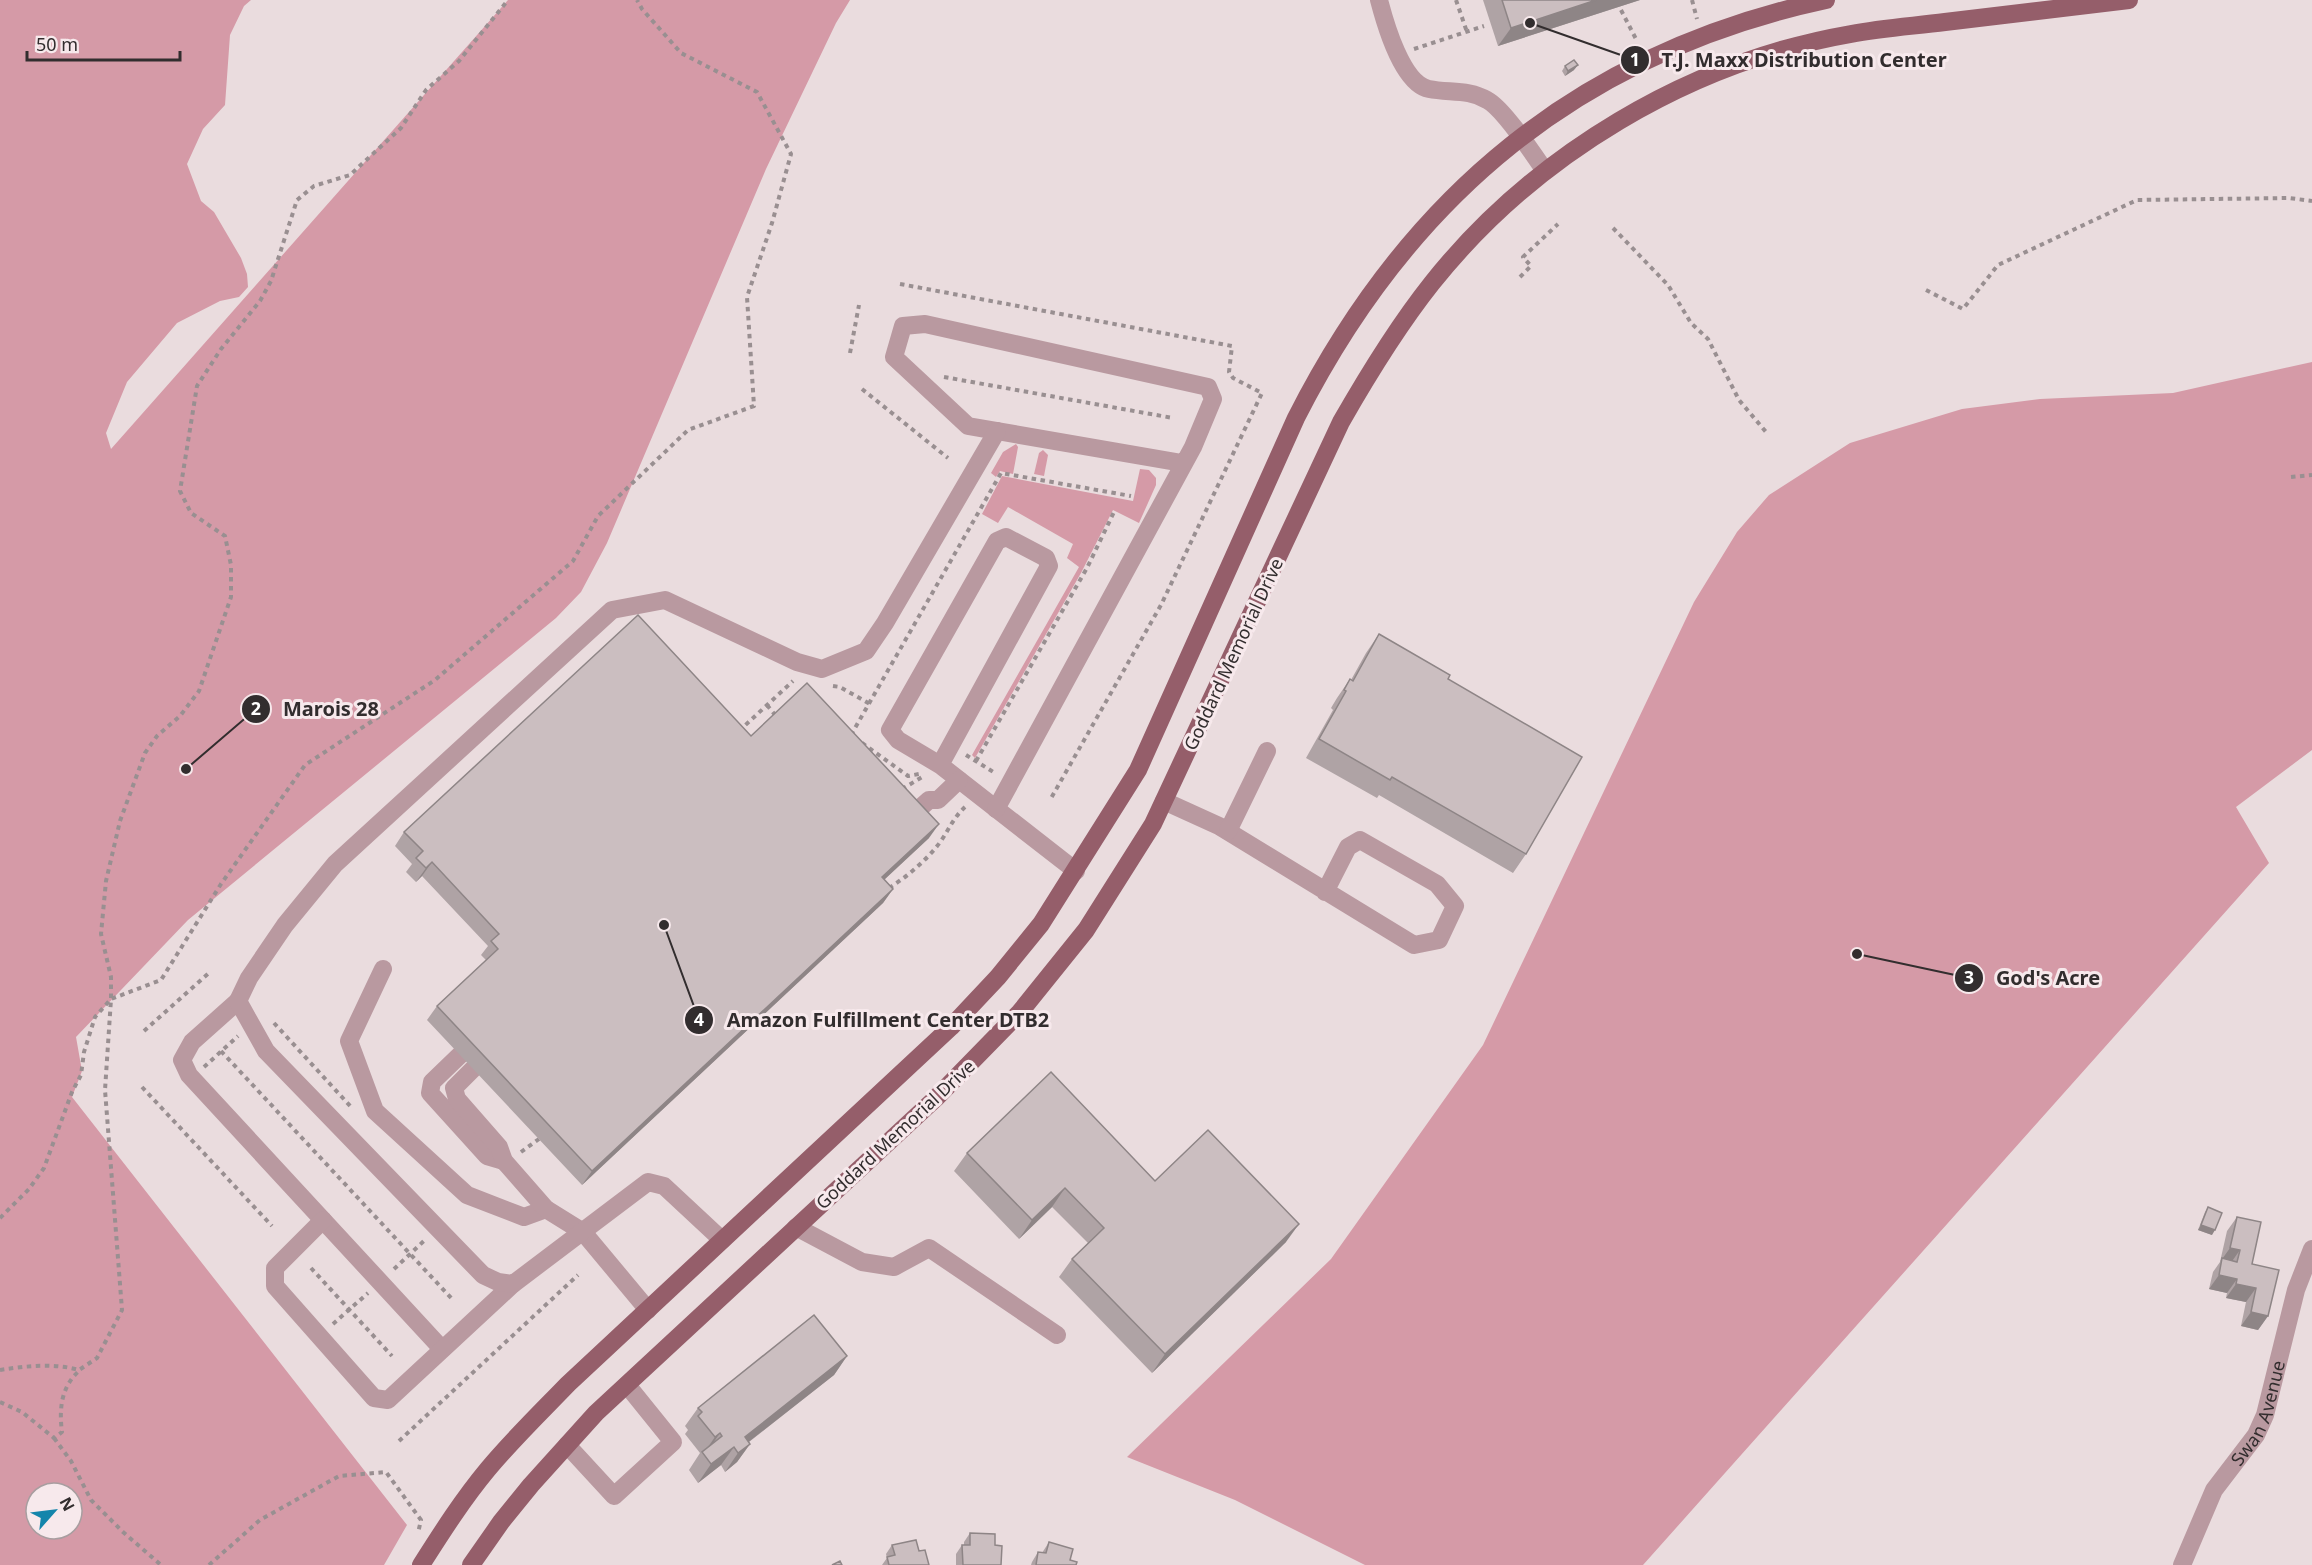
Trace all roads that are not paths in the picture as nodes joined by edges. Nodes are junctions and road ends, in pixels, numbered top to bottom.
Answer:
1 (1379, 0) edge
2 (1826, 0) edge
3 (2129, 0) edge
4 (1521, 138) junction
5 (1545, 171) junction
6 (997, 431) junction
7 (1182, 464) junction
8 (1267, 751) dead end
9 (932, 770) junction
10 (959, 780) junction
11 (1164, 801) junction
12 (996, 809) junction
13 (915, 823) edge
14 (1228, 831) junction
15 (1076, 871) junction
16 (1325, 892) junction
17 (383, 969) dead end
18 (238, 1000) junction
19 (460, 1055) dead end
20 (473, 1069) dead end
21 (504, 1161) junction
22 (546, 1209) junction
23 (323, 1220) junction
24 (796, 1227) junction
25 (583, 1232) junction
26 (722, 1240) junction
27 (2312, 1249) edge
28 (513, 1284) junction
29 (648, 1310) junction
30 (1057, 1335) dead end
31 (442, 1349) junction
32 (627, 1384) junction
33 (567, 1445) junction
34 (421, 1565) edge
35 (471, 1565) edge
36 (2182, 1565) edge

1 - 4 street
2 - 4 main road, Goddard Memorial Drive
3 - 5 main road, Goddard Memorial Drive
4 - 5 street
4 - 15 main road, Goddard Memorial Drive
5 - 11 main road, Goddard Memorial Drive
6 - 7 street
6 - 7 street
6 - 18 street
7 - 12 street
8 - 14 street
9 - 9 street
9 - 10 street
10 - 12 street
10 - 13 street
11 - 14 street
11 - 24 main road, Goddard Memorial Drive
12 - 15 street
14 - 16 street
15 - 26 main road, Goddard Memorial Drive
16 - 16 street
17 - 22 street
18 - 23 street
18 - 28 street
19 - 21 street
20 - 21 street
21 - 22 street
22 - 25 street
23 - 31 street
23 - 31 street
24 - 30 street
24 - 32 main road, Goddard Memorial Drive
25 - 26 street
25 - 28 street
25 - 29 street
26 - 29 main road, Goddard Memorial Drive
27 - 36 street, Swan Avenue
28 - 31 street
29 - 34 main road, Goddard Memorial Drive
32 - 33 main road, Goddard Memorial Drive
32 - 33 street
33 - 35 main road, Goddard Memorial Drive

